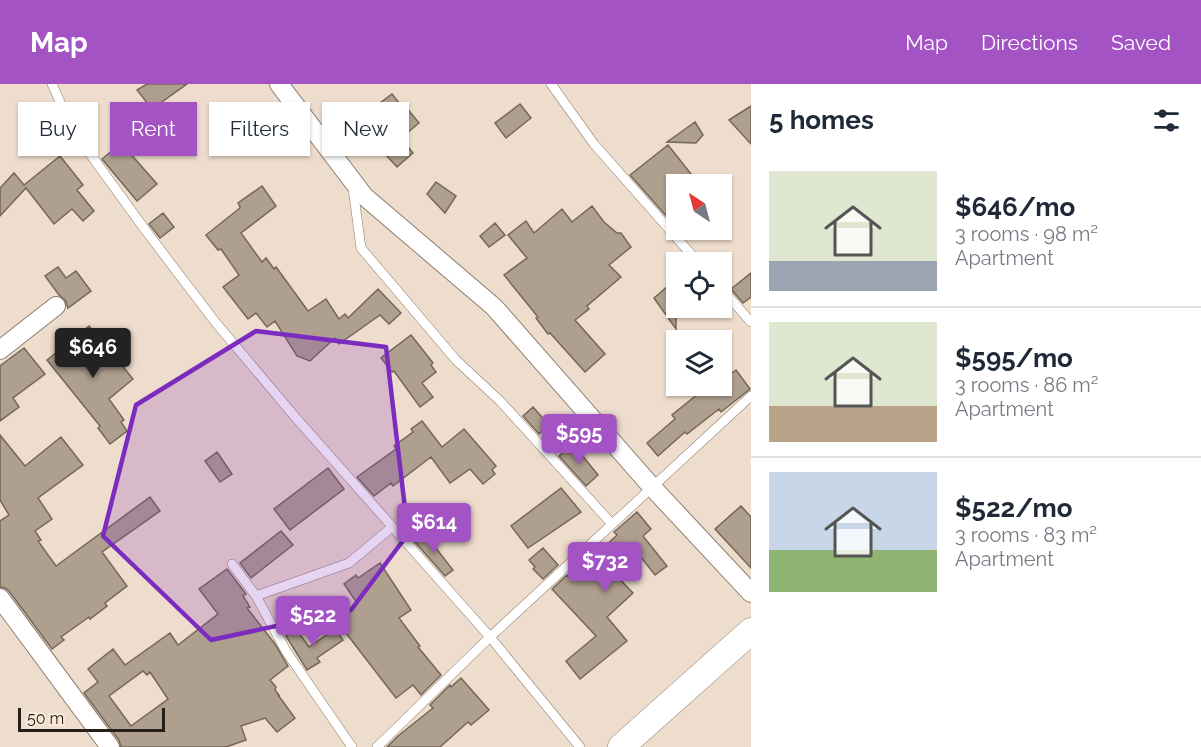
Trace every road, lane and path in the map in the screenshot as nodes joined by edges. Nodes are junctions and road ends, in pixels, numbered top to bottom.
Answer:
1 (52, 84) edge
2 (279, 84) edge
3 (551, 84) edge
4 (352, 180) junction
5 (689, 252) edge
6 (732, 300) edge
7 (56, 306) dead end
8 (751, 322) edge
9 (0, 350) edge
10 (751, 396) edge
11 (652, 487) junction
12 (612, 524) junction
13 (392, 527) junction
14 (232, 564) dead end
15 (751, 593) edge
16 (256, 596) junction
17 (0, 598) edge
18 (751, 631) edge
19 (490, 637) junction
20 (110, 747) edge
21 (352, 747) edge
22 (377, 747) edge
23 (580, 747) edge
24 (621, 747) edge

1 - 13 lane
2 - 4 street
3 - 5 lane
4 - 11 street
4 - 12 lane
6 - 8 lane
7 - 9 street
10 - 11 lane
11 - 12 lane
11 - 15 street
12 - 19 lane
13 - 16 lane
13 - 19 lane
14 - 16 lane
16 - 21 lane
17 - 20 street
18 - 24 main road
19 - 22 lane
19 - 23 lane

